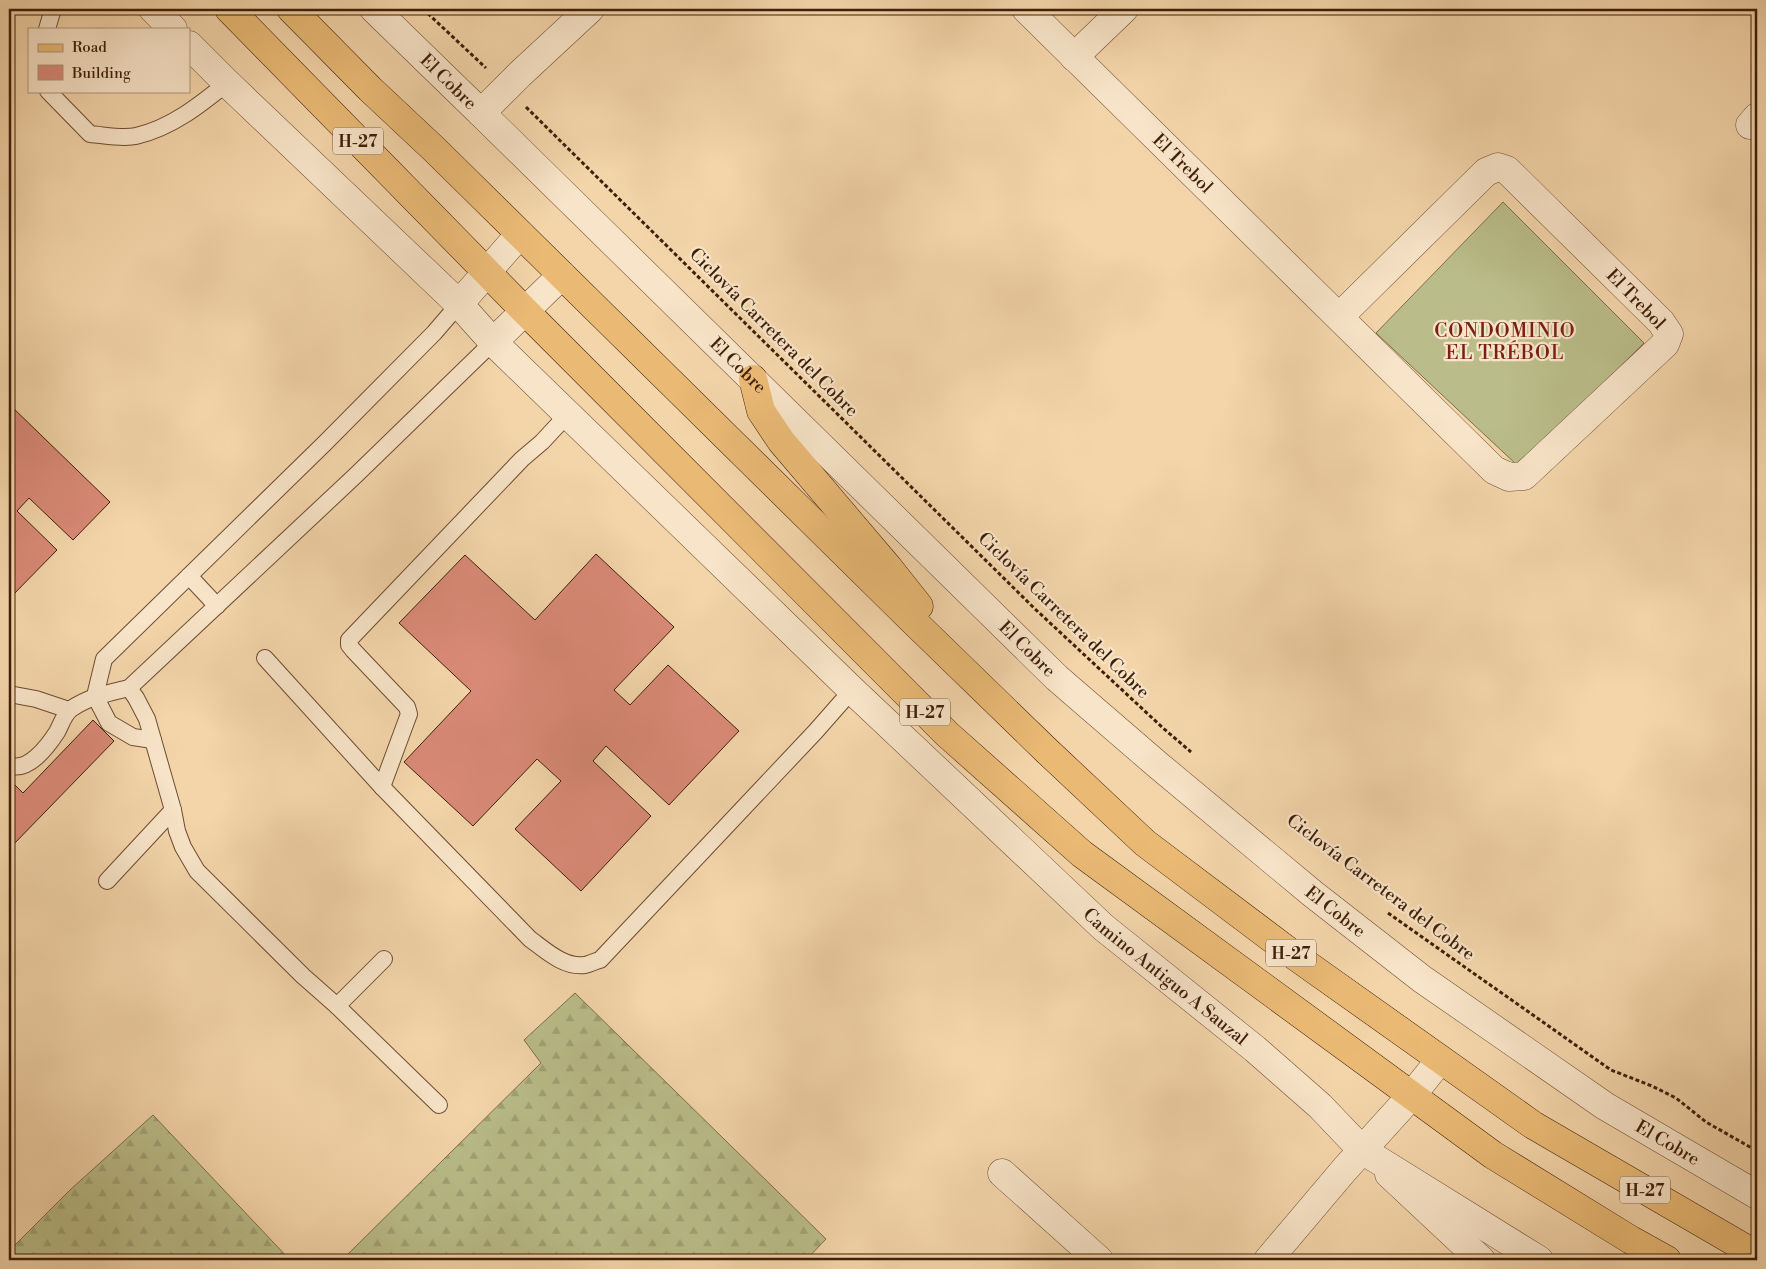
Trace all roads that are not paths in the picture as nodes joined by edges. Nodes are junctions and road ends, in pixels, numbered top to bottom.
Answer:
1 (53, 9) edge
2 (153, 9) edge
3 (229, 9) edge
4 (291, 9) edge
5 (374, 9) edge
6 (590, 9) edge
7 (1026, 9) edge
8 (1124, 9) edge
9 (47, 28) edge
10 (172, 28) edge
11 (190, 46) edge
12 (1074, 58) junction
13 (227, 83) junction
14 (49, 92) edge
15 (481, 114) junction
16 (520, 234) junction
17 (486, 272) junction
18 (562, 275) junction
19 (459, 304) junction
20 (524, 310) junction
21 (1339, 317) junction
22 (493, 342) junction
23 (753, 379) junction
24 (568, 414) junction
25 (190, 576) junction
26 (217, 606) junction
27 (265, 658) dead end
28 (957, 663) junction
29 (129, 688) junction
30 (852, 690) junction
31 (9, 694) edge
32 (95, 696) junction
33 (69, 710) junction
34 (153, 740) junction
35 (9, 765) edge
36 (382, 787) junction
37 (173, 810) junction
38 (107, 881) dead end
39 (384, 959) dead end
40 (337, 1006) junction
41 (1440, 1060) junction
42 (1412, 1095) junction
43 (439, 1105) dead end
44 (1362, 1150) junction
45 (1002, 1173) dead end
46 (1757, 1195) edge
47 (1757, 1255) edge
48 (1099, 1260) edge
49 (1268, 1260) edge
50 (1481, 1260) edge
51 (1539, 1260) edge
52 (1668, 1260) edge

1 - 9 lane
2 - 10 street
3 - 17 main road, H-27
4 - 16 main road, H-27
5 - 15 street, El Cobre
6 - 15 street
7 - 12 street, El Trebol
8 - 12 street
11 - 13 street, Camino Antiguo A Sauzal
12 - 21 street, El Trebol
13 - 14 lane
13 - 19 street, Camino Antiguo A Sauzal
15 - 23 street, El Cobre
16 - 17 street
16 - 18 main road, H-27
17 - 19 street
17 - 20 main road, H-27
18 - 20 street
18 - 28 main road, H-27
19 - 22 street, Camino Antiguo A Sauzal
19 - 25 lane
20 - 22 street
20 - 42 main road, H-27
21 - 21 street, El Trebol
22 - 24 street, Camino Antiguo A Sauzal
22 - 26 lane
23 - 28 main road
23 - 46 street, El Cobre
24 - 30 street, Camino Antiguo A Sauzal
24 - 36 lane
25 - 26 lane
25 - 32 lane
26 - 29 lane
27 - 36 lane
28 - 41 main road, H-27
29 - 32 lane
29 - 34 lane
30 - 36 lane
30 - 44 street, Camino Antiguo A Sauzal
31 - 33 lane
32 - 33 lane
32 - 34 lane
33 - 35 lane
34 - 37 lane
37 - 38 lane
37 - 40 lane
39 - 40 lane
40 - 43 lane
41 - 42 street
41 - 47 main road, H-27
42 - 44 street
42 - 52 main road, H-27
44 - 49 street
44 - 50 street, Camino Antiguo A Sauzal
44 - 51 street
45 - 48 street

